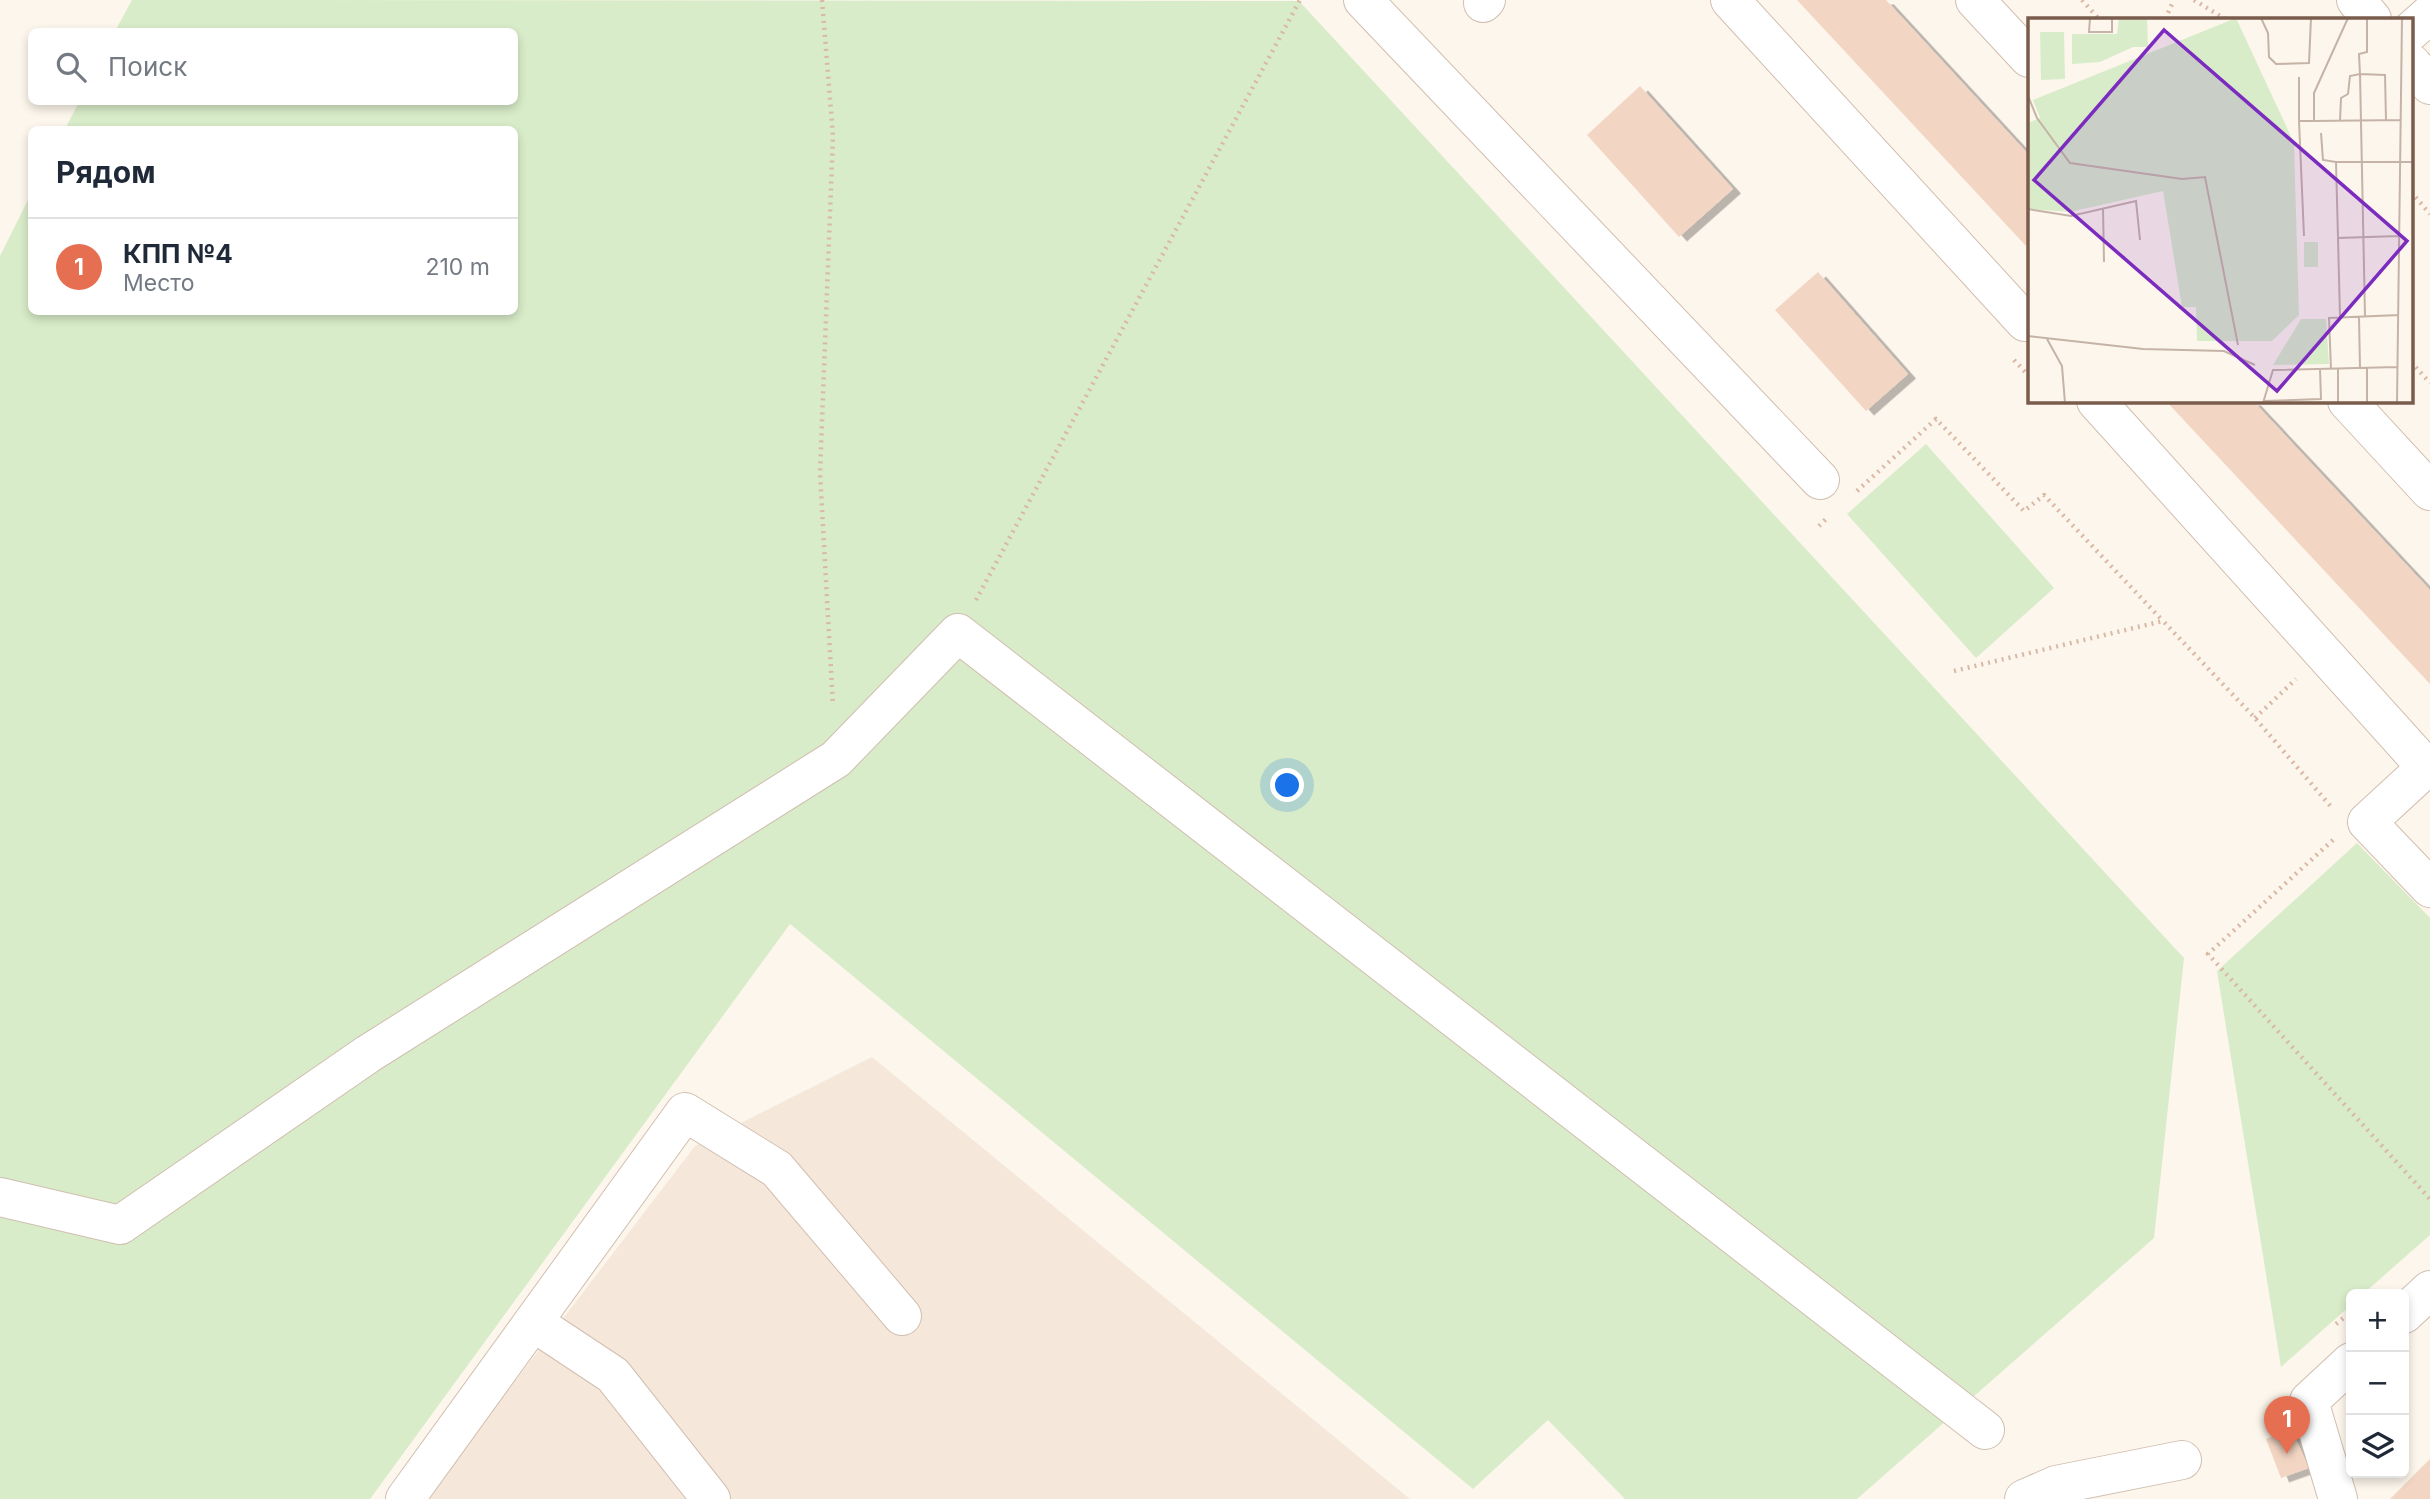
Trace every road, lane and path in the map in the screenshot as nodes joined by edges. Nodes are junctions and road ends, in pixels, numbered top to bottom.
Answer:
1 (822, 0) edge
2 (1300, 0) edge
3 (1363, 0) edge
4 (1730, 0) edge
5 (1975, 0) edge
6 (2082, 0) edge
7 (2174, 0) edge
8 (2194, 0) edge
9 (2430, 14) edge
10 (2098, 18) edge
11 (2165, 18) edge
12 (2223, 18) edge
13 (2412, 30) edge
14 (2028, 57) edge
15 (2412, 64) edge
16 (2430, 85) edge
17 (2412, 193) edge
18 (2430, 214) edge
19 (2028, 323) edge
20 (2412, 363) edge
21 (2430, 383) edge
22 (2097, 402) edge
23 (2348, 402) edge
24 (1834, 490) joint
25 (2430, 491) edge
26 (1829, 517) dead end
27 (1819, 526) dead end
28 (2163, 621) junction
29 (958, 633) junction
30 (1954, 671) dead end
31 (2300, 676) dead end
32 (2255, 718) junction
33 (836, 759) junction
34 (2428, 765) edge
35 (2339, 817) dead end
36 (2338, 836) dead end
37 (2430, 888) edge
38 (0, 1197) edge
39 (2430, 1199) edge
40 (2430, 1290) edge
41 (2409, 1309) edge
42 (902, 1316) dead end
43 (533, 1322) junction
44 (2346, 1367) edge
45 (1984, 1430) dead end
46 (2182, 1460) dead end
47 (405, 1499) edge
48 (711, 1499) edge
49 (2024, 1499) edge
50 (2338, 1499) edge

1 - 33 path
2 - 29 path
3 - 24 street
4 - 19 street
5 - 14 street
6 - 10 path
7 - 11 path
8 - 12 path
9 - 13 street
15 - 16 street
17 - 18 path
20 - 21 path
22 - 34 street
23 - 25 street
24 - 28 path
26 - 27 path
28 - 30 path
28 - 32 path
29 - 33 street
29 - 45 street
31 - 32 path
32 - 35 path
33 - 38 street
34 - 37 street
36 - 39 path
40 - 41 street
42 - 43 street
43 - 47 street
43 - 48 street
44 - 50 street
46 - 49 street

